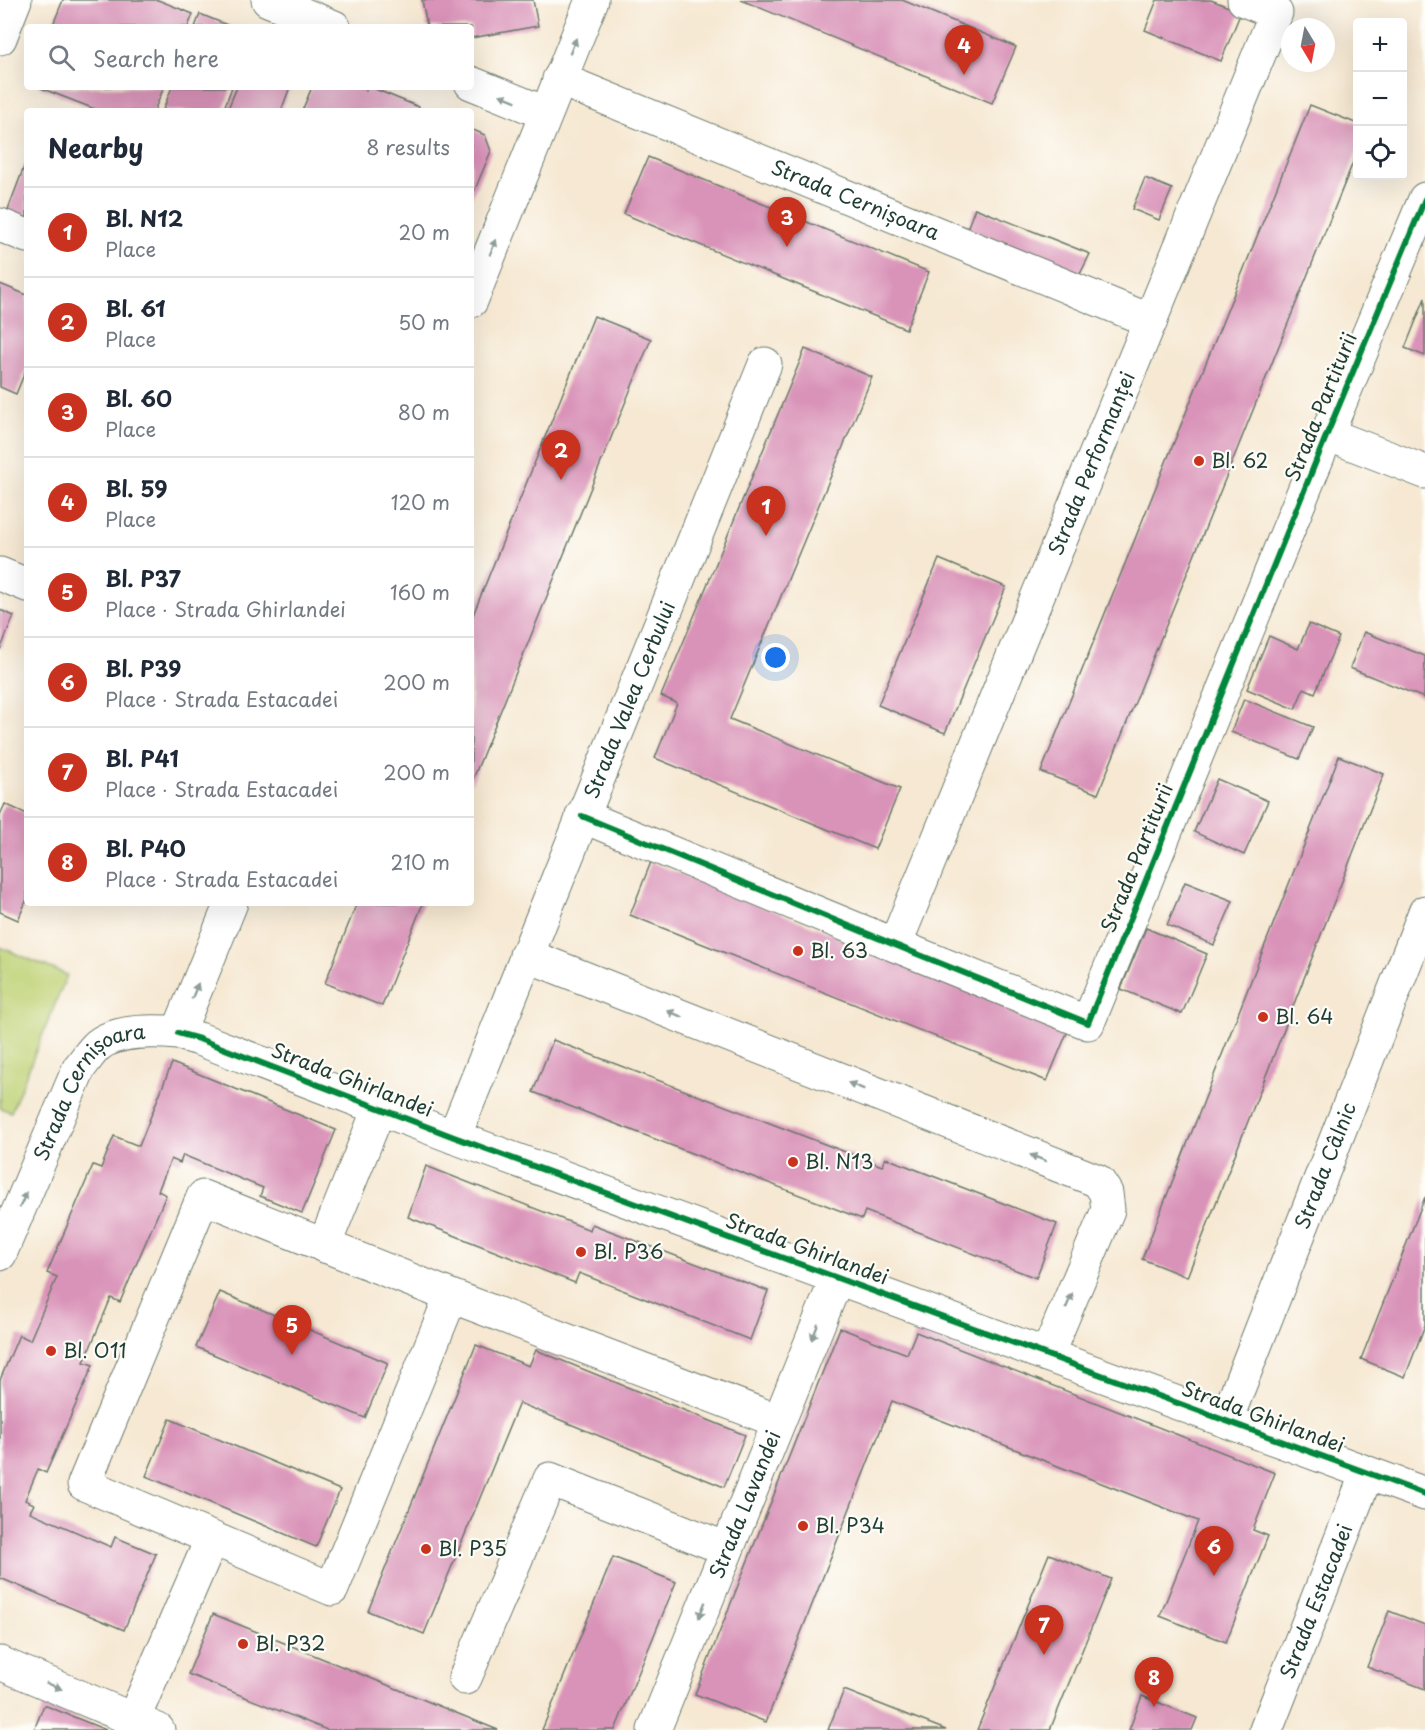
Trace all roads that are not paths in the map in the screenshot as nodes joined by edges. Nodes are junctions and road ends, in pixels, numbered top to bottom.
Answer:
1 (15, 0) edge
2 (268, 0) edge
3 (592, 0) edge
4 (1244, 0) edge
5 (327, 24) edge
6 (0, 38) edge
7 (559, 79) junction
8 (474, 84) edge
9 (545, 113) junction
10 (1425, 199) edge
11 (0, 225) edge
12 (24, 235) edge
13 (474, 293) edge
14 (1151, 321) junction
15 (765, 364) dead end
16 (1328, 434) junction
17 (1425, 472) edge
18 (0, 574) edge
19 (24, 584) edge
20 (582, 816) junction
21 (230, 906) edge
22 (1425, 912) edge
23 (895, 945) junction
24 (526, 955) junction
25 (178, 1033) junction
26 (379, 1109) junction
27 (454, 1137) junction
28 (324, 1246) junction
29 (0, 1254) edge
30 (837, 1278) junction
31 (451, 1296) junction
32 (1047, 1355) junction
33 (1226, 1420) junction
34 (778, 1421) junction
35 (1367, 1473) junction
36 (1425, 1494) edge
37 (212, 1538) junction
38 (727, 1549) junction
39 (1, 1667) edge
40 (465, 1678) dead end
41 (145, 1725) edge
42 (654, 1730) edge
43 (1266, 1730) edge

1 - 6 street
2 - 5 street
7 -> 3 street
4 - 14 street, Strada Performanței
7 - 9 street
7 - 14 street, Strada Cernișoara
9 -> 8 street
13 -> 9 street
10 - 16 street, Strada Partiturii
11 - 12 street
14 - 23 street, Strada Performanței
15 - 20 street, Strada Valea Cerbului
16 - 17 street
16 - 23 street, Strada Partiturii
18 - 19 street
20 - 23 street, Strada Partiturii
20 - 24 street, Strada Valea Cerbului
25 -> 21 street, Strada Cernișoara
22 - 33 street, Strada Câlnic
24 - 27 street, Strada Valea Cerbului
32 -> 24 street
25 - 26 street, Strada Ghirlandei
29 -> 25 street, Strada Cernișoara
26 - 27 street, Strada Ghirlandei
26 - 28 street
27 - 30 street, Strada Ghirlandei
28 - 31 street
28 - 37 street
30 - 32 street, Strada Ghirlandei
30 -> 34 street, Strada Lavandei
31 - 34 street
31 - 37 street
32 - 33 street, Strada Ghirlandei
33 - 35 street, Strada Ghirlandei
34 - 38 street, Strada Lavandei
35 - 36 street, Strada Ghirlandei
35 - 43 street, Strada Estacadei
37 - 41 street
38 - 40 street
38 -> 42 street, Strada Lavandei
39 -> 41 street

